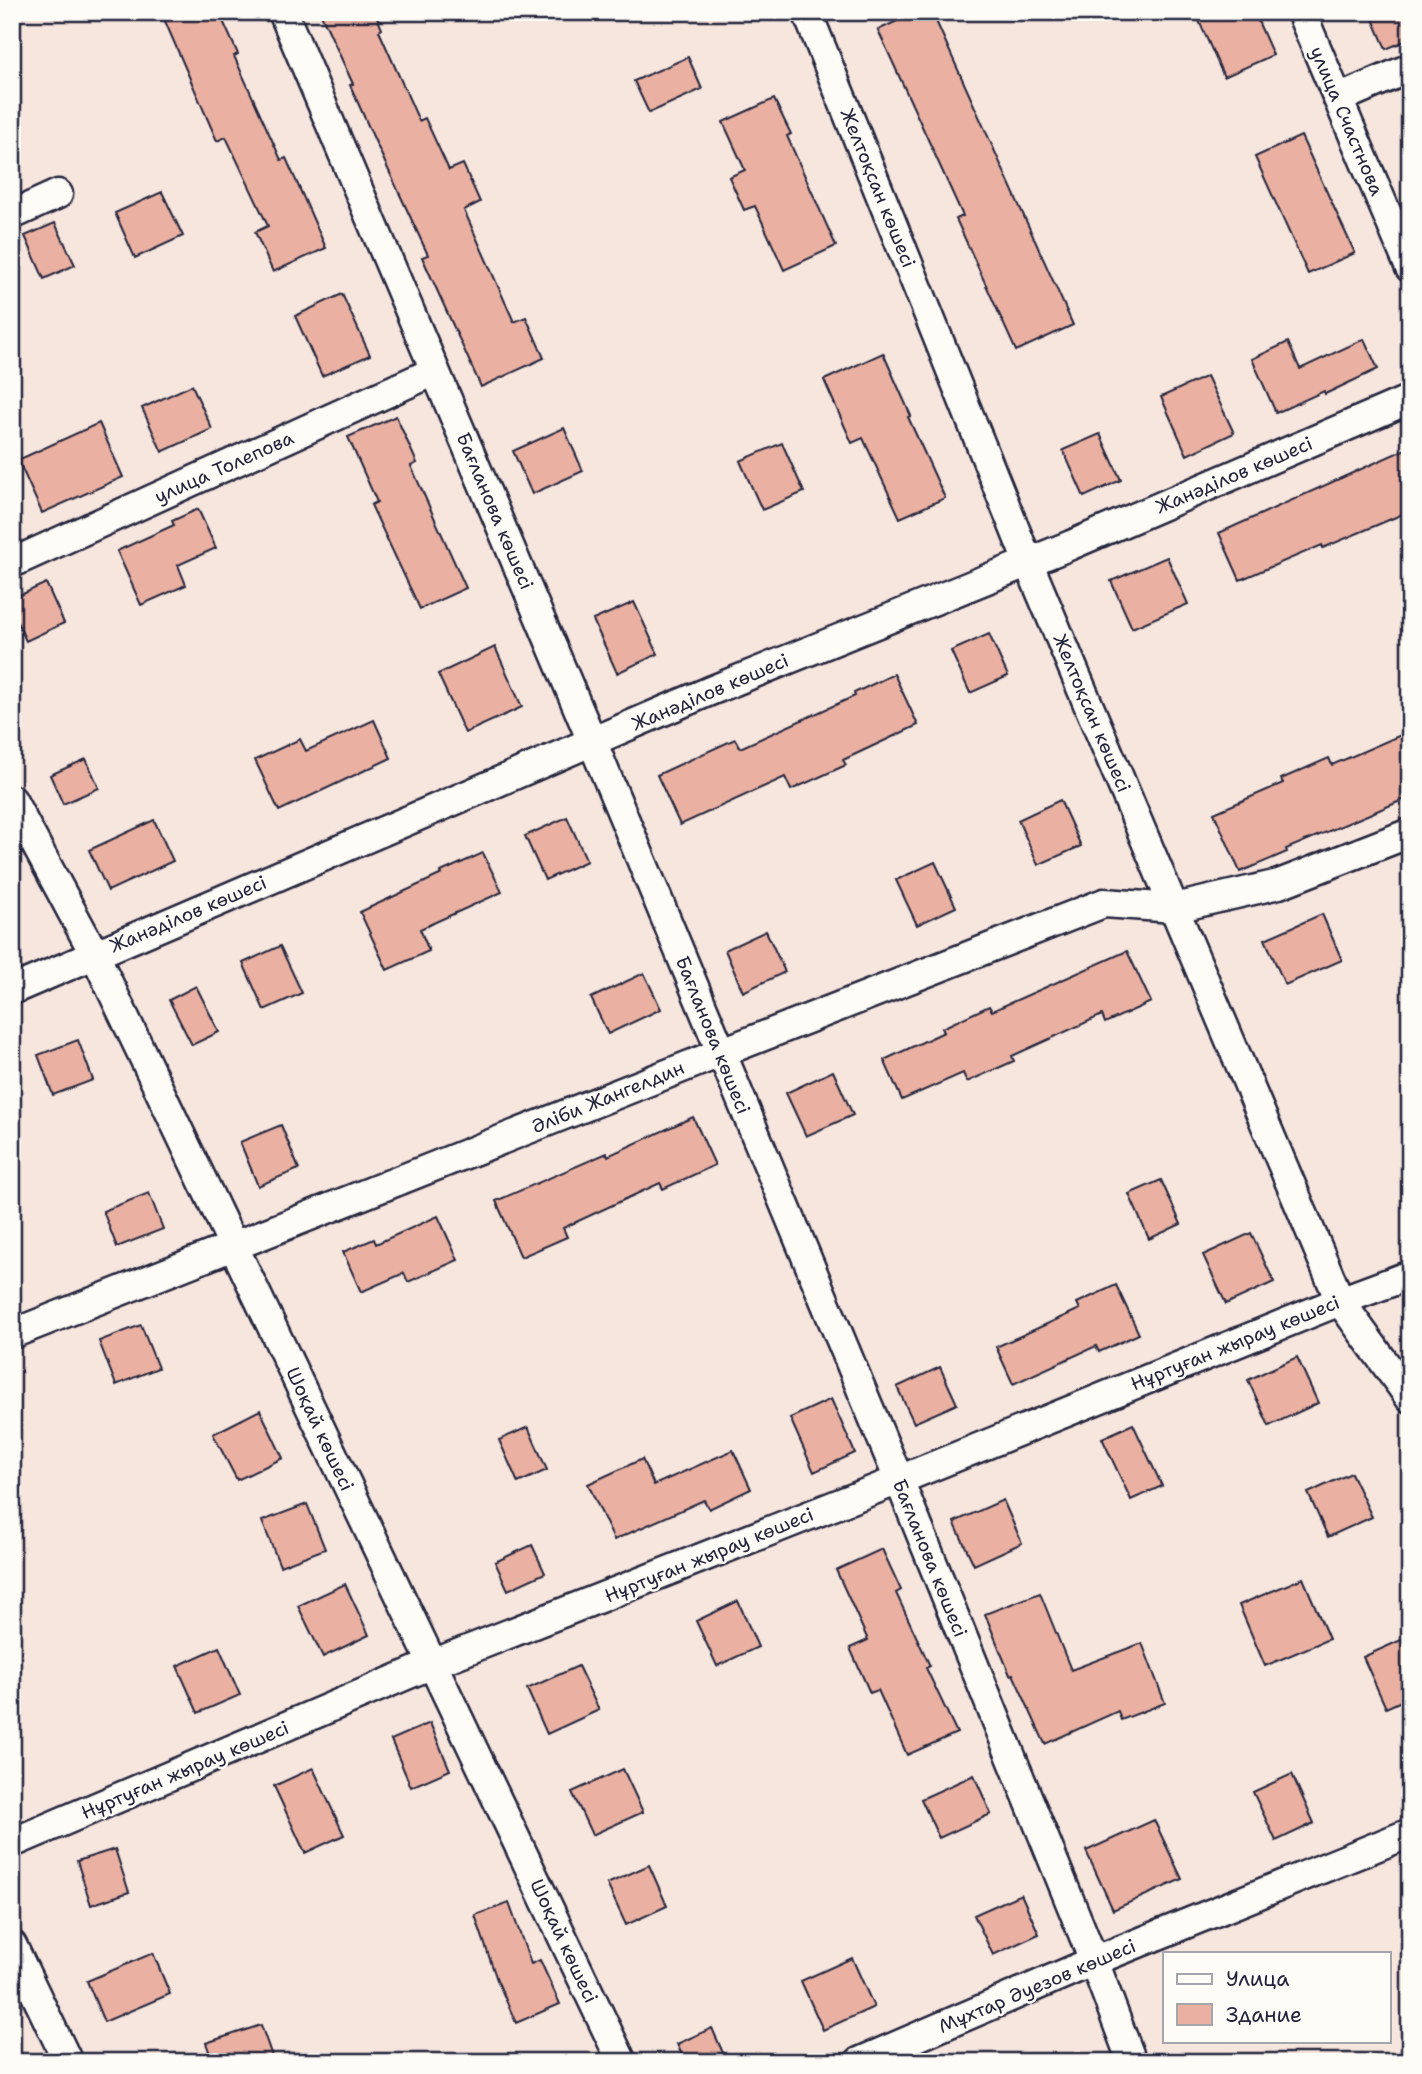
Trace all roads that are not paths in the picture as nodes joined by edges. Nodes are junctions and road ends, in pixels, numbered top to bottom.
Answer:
1 (283, 12) edge
2 (807, 12) edge
3 (1301, 12) edge
4 (1410, 68) edge
5 (1338, 99) junction
6 (58, 194) dead end
7 (12, 215) edge
8 (1410, 268) edge
9 (435, 371) junction
10 (1410, 399) edge
11 (12, 562) edge
12 (1028, 562) junction
13 (592, 741) junction
14 (12, 800) edge
15 (1410, 833) edge
16 (1175, 908) junction
17 (95, 955) junction
18 (12, 990) edge
19 (720, 1053) junction
20 (234, 1247) junction
21 (1410, 1275) edge
22 (1340, 1301) junction
23 (12, 1334) edge
24 (1410, 1398) edge
25 (899, 1480) junction
26 (432, 1664) junction
27 (1410, 1833) edge
28 (12, 1843) edge
29 (12, 1945) edge
30 (1094, 1961) junction
31 (68, 2062) edge
32 (622, 2062) edge
33 (859, 2062) edge
34 (1132, 2062) edge

1 - 9 street, Бағланова көшесі
2 - 12 street, Желтоқсан көшесі
3 - 5 street, улица Счастнова
4 - 5 street
5 - 8 street, улица Счастнова
6 - 7 street
9 - 11 street, улица Толепова
9 - 13 street, Бағланова көшесі
10 - 12 street, Жанәділов көшесі
12 - 13 street, Жанәділов көшесі
12 - 16 street, Желтоқсан көшесі
13 - 17 street, Жанәділов көшесі
13 - 19 street, Бағланова көшесі
14 - 17 street, Шоқай көшесі
15 - 16 street, Әліби Жангелдин
16 - 19 street, Әліби Жангелдин
16 - 22 street, Желтоқсан көшесі
17 - 18 street, Жанәділов көшесі
17 - 20 street, Шоқай көшесі
19 - 20 street, Әліби Жангелдин
19 - 25 street, Бағланова көшесі
20 - 23 street, Әліби Жангелдин
20 - 26 street, Шоқай көшесі
21 - 22 street, Нұртуған жырау көшесі
22 - 24 street, Желтоқсан көшесі
22 - 25 street, Нұртуған жырау көшесі
25 - 26 street, Нұртуған жырау көшесі
25 - 30 street, Бағланова көшесі
26 - 28 street, Нұртуған жырау көшесі
26 - 32 street, Шоқай көшесі
27 - 30 street, Мұхтар Әуезов көшесі
29 - 31 street
30 - 33 street, Мұхтар Әуезов көшесі
30 - 34 street, Бағланова көшесі

